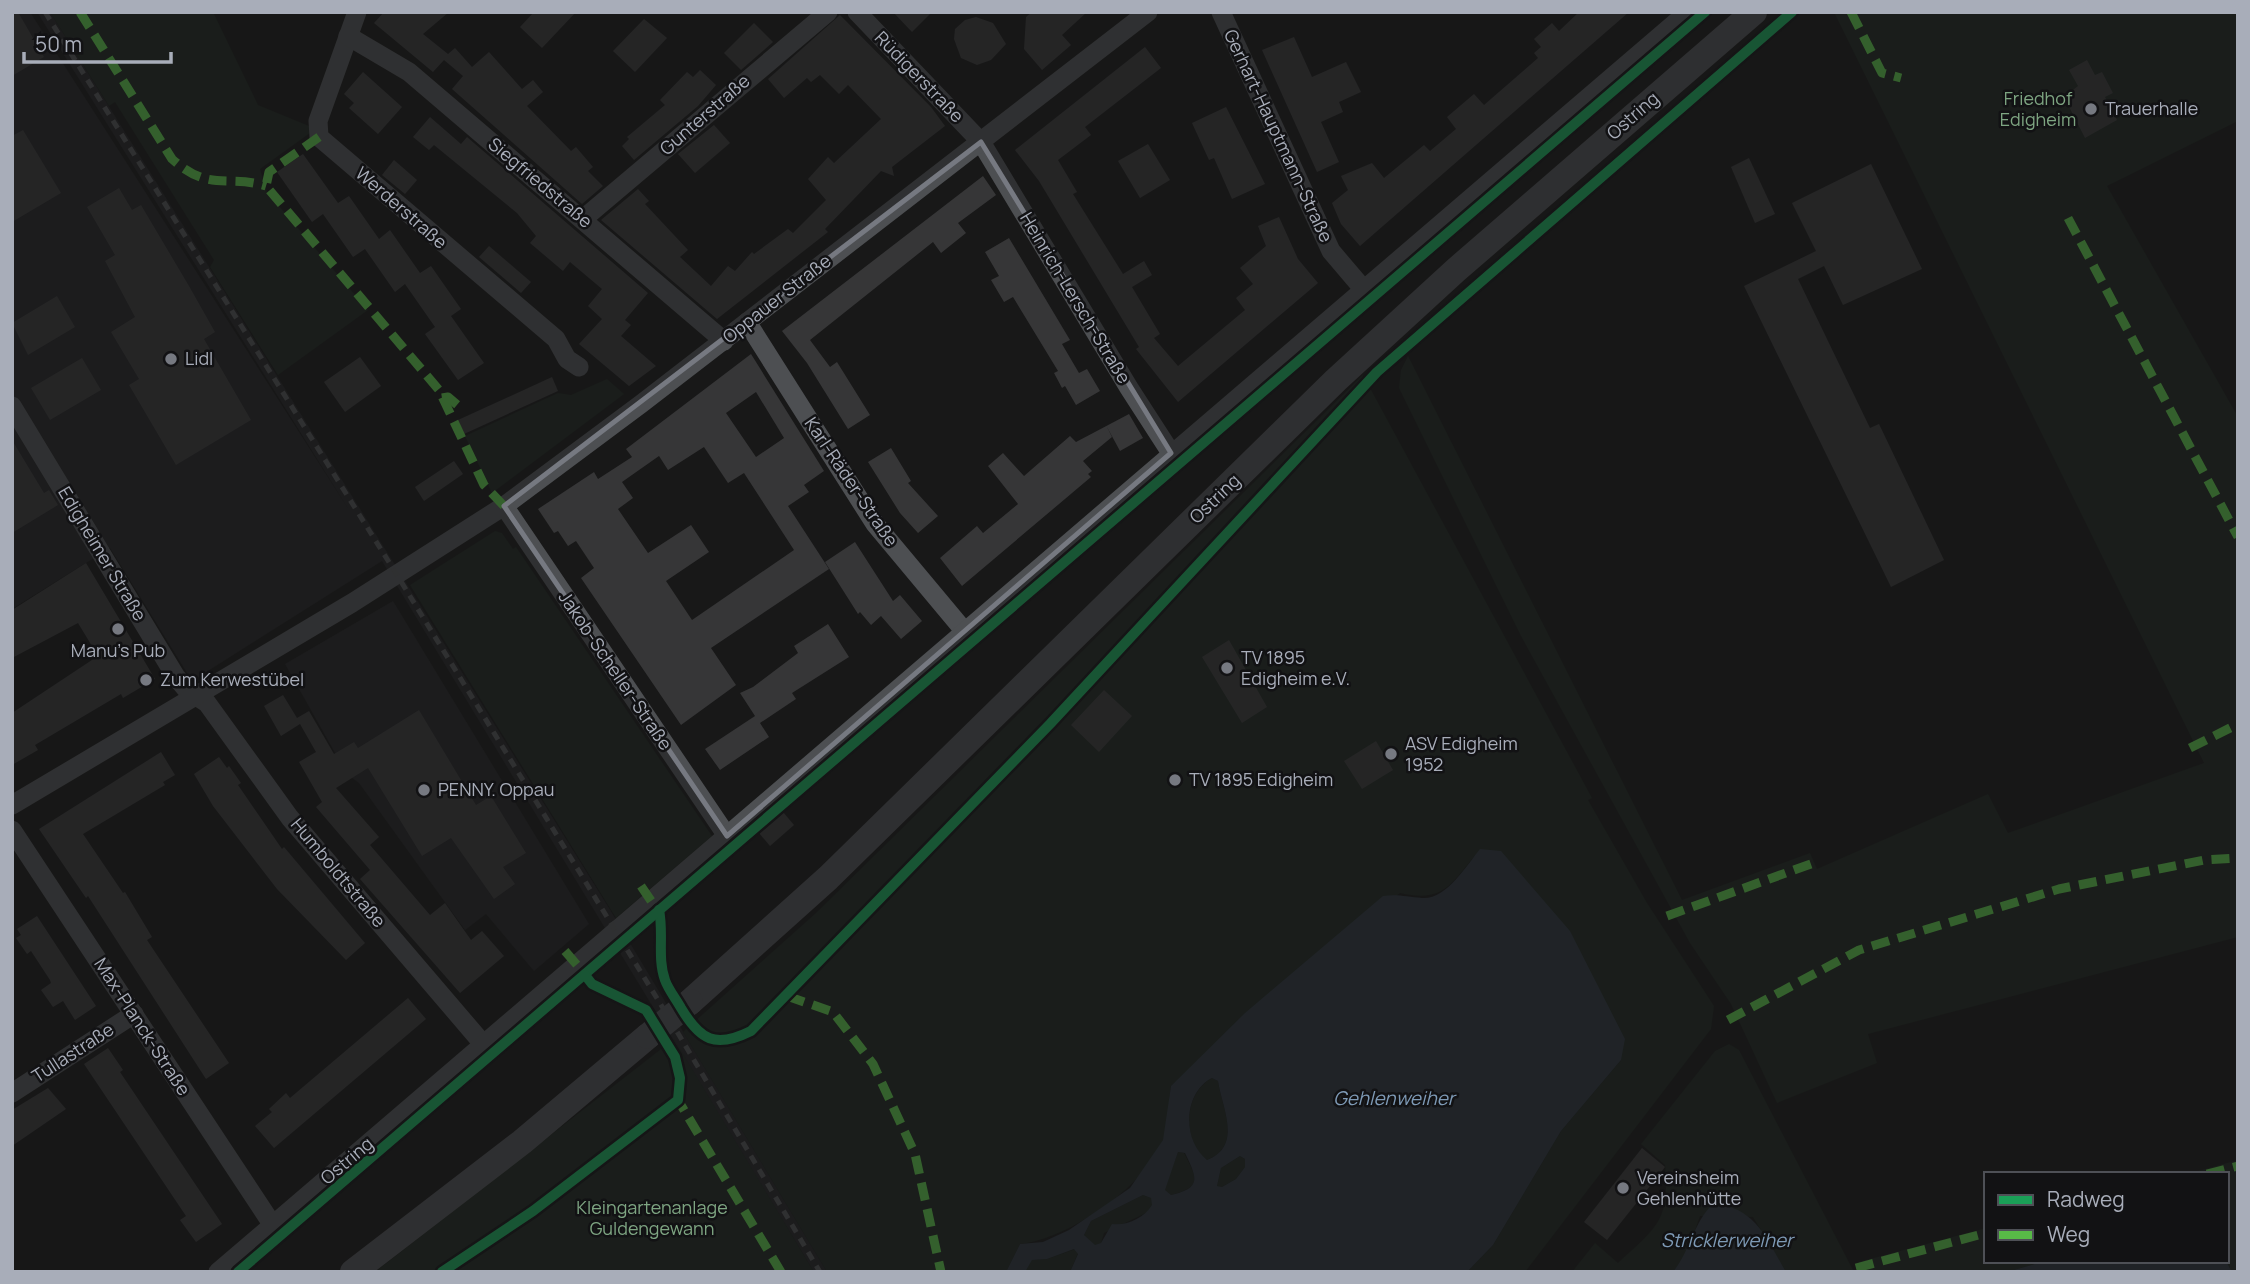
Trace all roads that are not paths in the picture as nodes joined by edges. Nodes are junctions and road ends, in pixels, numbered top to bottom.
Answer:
1 (357, 12) edge
2 (828, 12) edge
3 (857, 12) edge
4 (1148, 12) edge
5 (1221, 12) edge
6 (1688, 12) edge
7 (1754, 12) edge
8 (348, 36) junction
9 (981, 142) junction
10 (583, 219) junction
11 (1365, 291) junction
12 (747, 322) junction
13 (724, 341) junction
14 (579, 367) dead end
15 (12, 406) edge
16 (1171, 453) junction
17 (504, 506) junction
18 (966, 632) junction
19 (197, 696) junction
20 (12, 805) edge
21 (12, 830) edge
22 (727, 836) junction
23 (134, 1014) junction
24 (484, 1045) junction
25 (12, 1093) edge
26 (272, 1224) junction
27 (218, 1272) edge
28 (353, 1272) edge

1 - 8 street, Werderstraße
2 - 10 street, Gunterstraße
3 - 9 street, Rüdigerstraße
4 - 9 street, Oppauer Straße
5 - 11 street, Gerhart-Hauptmann-Straße
6 - 11 street, Ostring
7 - 28 street, Ostring, bridge
8 - 10 street, Siegfriedstraße
8 - 14 street, Werderstraße
9 - 12 street, Oppauer Straße
9 - 16 street, Heinrich-Lersch-Straße
10 - 13 street, Siegfriedstraße
11 - 16 street, Ostring
12 - 13 street, Oppauer Straße
12 - 18 street, Karl-Räder-Straße
13 - 17 street, Oppauer Straße
15 - 19 street, Edigheimer Straße
16 - 18 street, Ostring
17 - 19 street, Oppauer Straße
17 - 22 street, Jakob-Scheller-Straße
18 - 22 street, Ostring
19 - 20 street
19 - 24 street, Humboldtstraße
21 - 23 street, Max-Planck-Straße
22 - 24 street, Ostring
23 - 25 street, Tullastraße
23 - 26 street, Max-Planck-Straße
24 - 26 street, Ostring
26 - 27 street, Ostring

